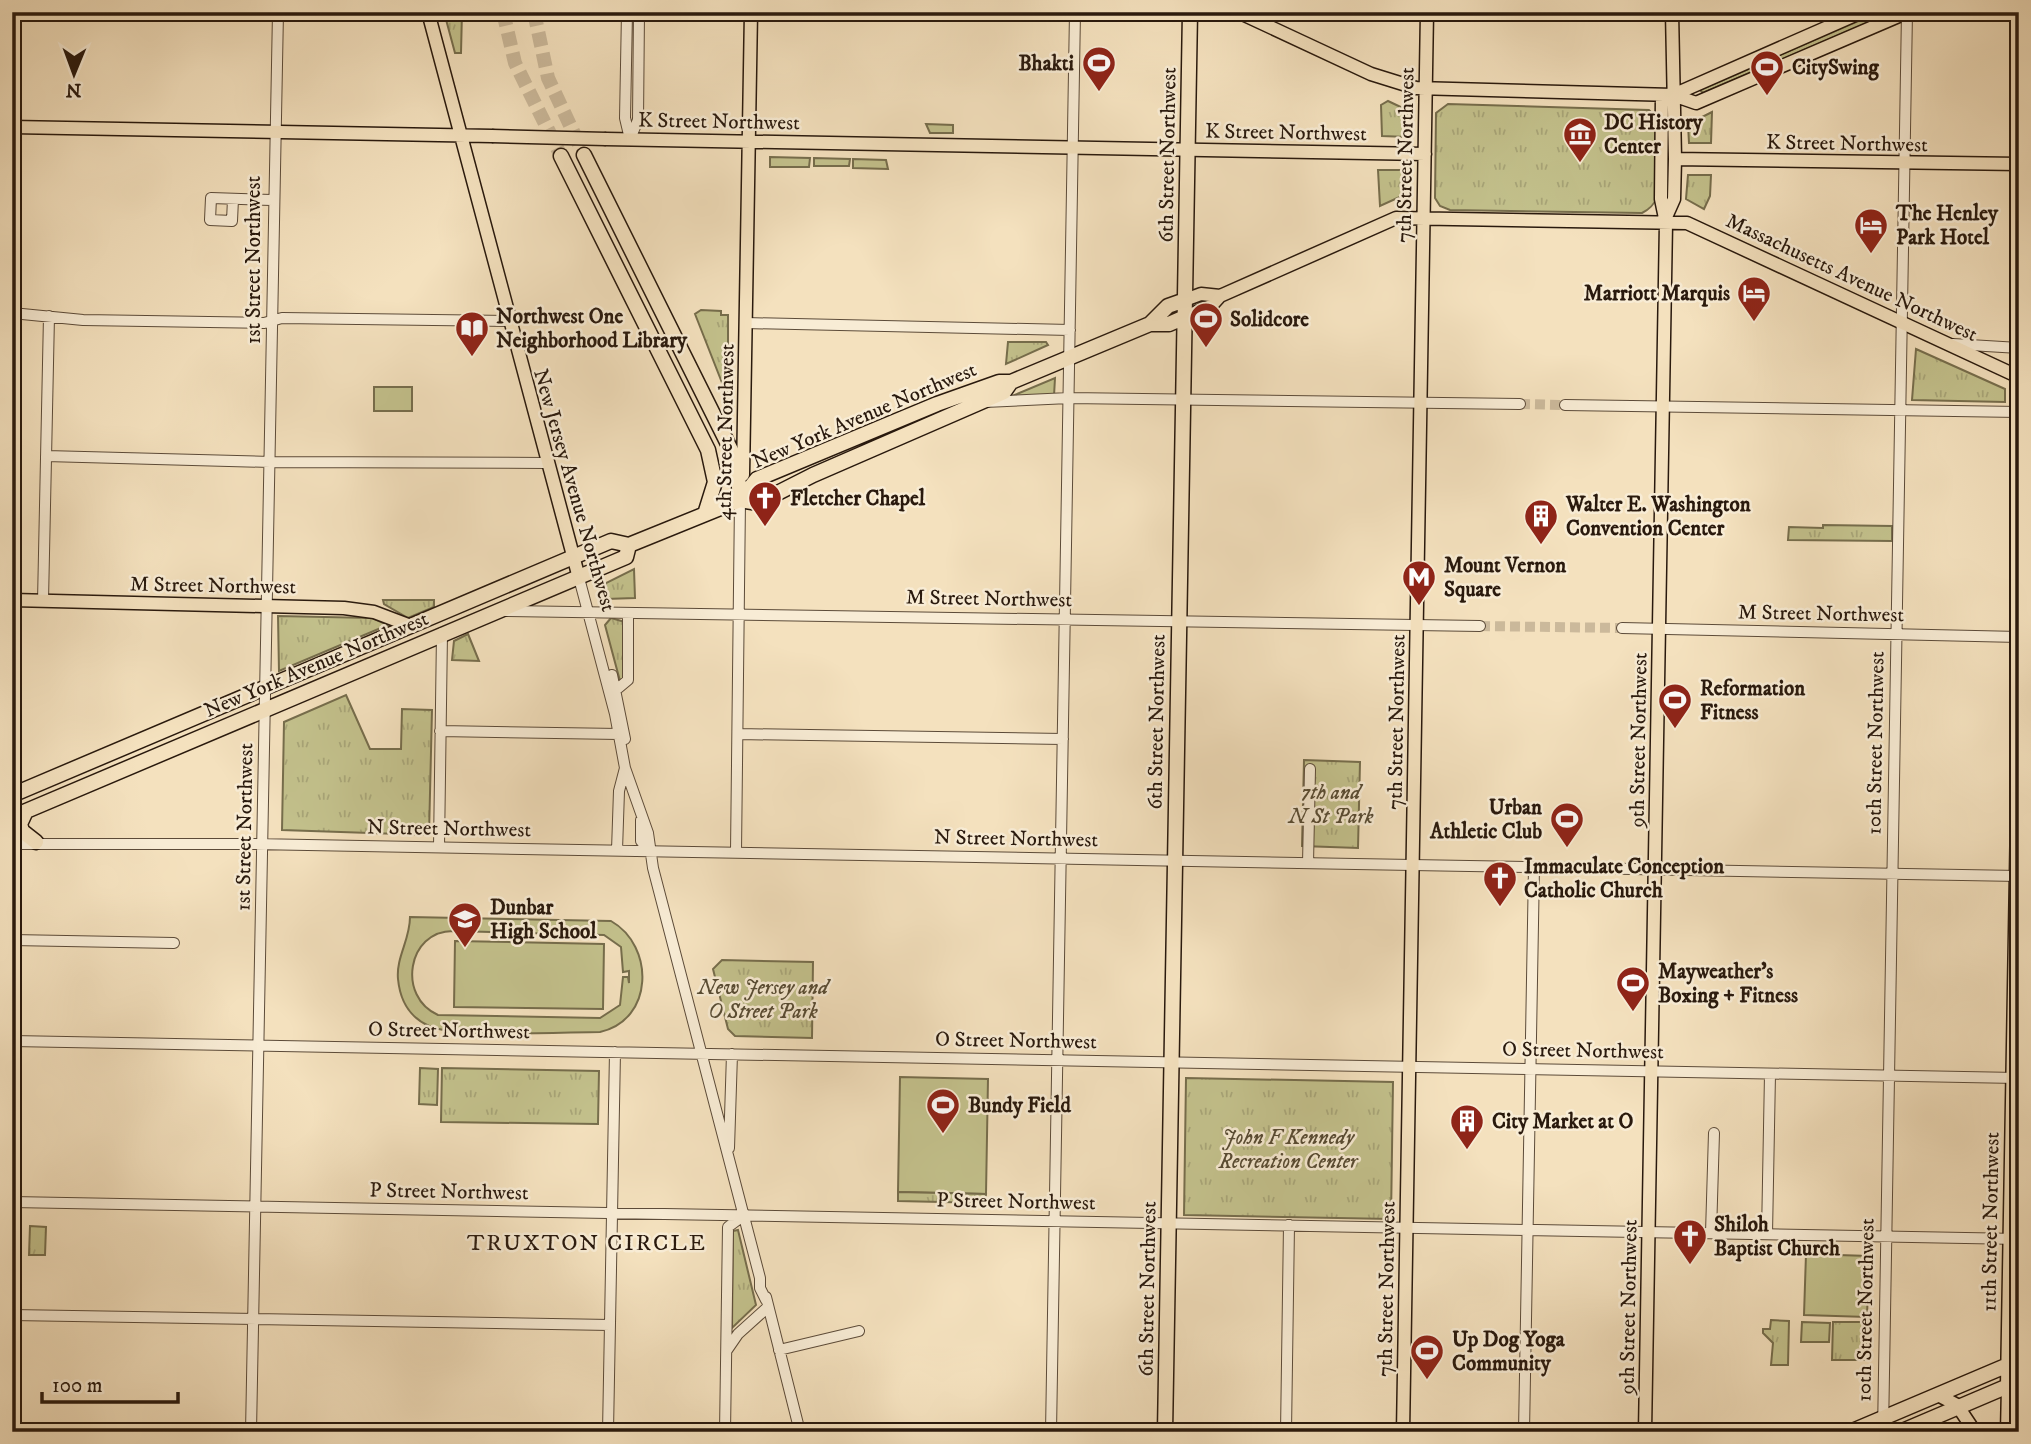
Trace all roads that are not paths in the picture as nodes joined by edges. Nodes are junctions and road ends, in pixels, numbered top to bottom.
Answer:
1 (278, 12) edge
2 (428, 12) edge
3 (627, 12) edge
4 (639, 12) edge
5 (751, 12) edge
6 (1075, 12) edge
7 (1190, 12) edge
8 (1238, 12) edge
9 (1427, 12) edge
10 (1672, 12) edge
11 (1862, 12) edge
12 (1907, 12) edge
13 (1426, 90) junction
14 (1667, 95) junction
15 (12, 127) edge
16 (275, 132) junction
17 (459, 136) junction
18 (631, 139) junction
19 (748, 141) junction
20 (1073, 147) junction
21 (1188, 149) junction
22 (1425, 154) junction
23 (584, 155) tunnel mouth
24 (561, 156) tunnel mouth
25 (1675, 159) junction
26 (1905, 163) junction
27 (2019, 164) edge
28 (233, 199) dead end
29 (272, 200) junction
30 (1424, 219) junction
31 (1666, 220) junction
32 (1220, 296) junction
33 (1185, 300) junction
34 (12, 313) edge
35 (49, 316) junction
36 (1185, 317) junction
37 (272, 320) junction
38 (509, 321) junction
39 (1902, 322) junction
40 (746, 323) junction
41 (1150, 324) junction
42 (1070, 330) junction
43 (1951, 344) junction
44 (2019, 348) edge
45 (1069, 358) junction
46 (2019, 377) edge
47 (1011, 382) junction
48 (1069, 398) junction
49 (1183, 399) junction
50 (981, 402) junction
51 (1421, 402) junction
52 (1520, 404) tunnel mouth
53 (1565, 405) tunnel mouth
54 (1663, 407) junction
55 (1900, 411) junction
56 (2019, 412) edge
57 (47, 456) junction
58 (270, 461) junction
59 (547, 463) junction
60 (740, 500) junction
61 (705, 514) junction
62 (629, 545) junction
63 (573, 558) junction
64 (579, 578) junction
65 (12, 600) edge
66 (44, 601) junction
67 (268, 605) junction
68 (497, 611) junction
69 (590, 613) junction
70 (628, 613) junction
71 (740, 614) junction
72 (1065, 618) junction
73 (1179, 621) junction
74 (1417, 625) junction
75 (411, 626) junction
76 (1480, 626) tunnel mouth
77 (1622, 628) tunnel mouth
78 (1659, 629) junction
79 (442, 633) junction
80 (1896, 634) junction
81 (2019, 637) edge
82 (600, 653) junction
83 (265, 689) junction
84 (616, 690) junction
85 (265, 709) junction
86 (440, 731) junction
87 (619, 734) junction
88 (738, 734) junction
89 (1063, 739) junction
90 (2019, 761) edge
91 (625, 768) junction
92 (1310, 769) dead end
93 (12, 795) edge
94 (19, 814) edge
95 (36, 842) junction
96 (12, 844) edge
97 (263, 844) junction
98 (439, 847) junction
99 (617, 850) junction
100 (649, 851) junction
101 (736, 852) junction
102 (1061, 858) junction
103 (1175, 860) junction
104 (1308, 863) junction
105 (1413, 865) junction
106 (1534, 867) junction
107 (1655, 870) junction
108 (1892, 875) junction
109 (2018, 876) edge
110 (12, 940) edge
111 (174, 943) dead end
112 (12, 1041) edge
113 (259, 1045) junction
114 (615, 1052) junction
115 (701, 1053) junction
116 (732, 1054) junction
117 (1056, 1060) junction
118 (1172, 1062) junction
119 (1409, 1066) junction
120 (1530, 1068) junction
121 (1651, 1070) junction
122 (1770, 1074) junction
123 (1889, 1076) junction
124 (2016, 1078) edge
125 (1714, 1133) dead end
126 (728, 1156) junction
127 (12, 1202) edge
128 (256, 1207) junction
129 (612, 1213) junction
130 (743, 1215) junction
131 (1054, 1221) junction
132 (1169, 1223) junction
133 (1289, 1225) junction
134 (1406, 1227) junction
135 (1527, 1229) junction
136 (1649, 1231) junction
137 (1711, 1233) junction
138 (1767, 1234) junction
139 (1886, 1237) junction
140 (2015, 1239) edge
141 (2014, 1292) edge
142 (767, 1304) junction
143 (12, 1315) edge
144 (254, 1319) junction
145 (610, 1325) junction
146 (859, 1331) dead end
147 (779, 1350) junction
148 (727, 1351) junction
149 (2014, 1362) edge
150 (2014, 1383) edge
151 (1938, 1395) junction
152 (1959, 1407) junction
153 (1883, 1425) edge
154 (12, 1428) edge
155 (237, 1432) edge
156 (251, 1432) edge
157 (608, 1432) edge
158 (725, 1432) edge
159 (800, 1432) edge
160 (1051, 1432) edge
161 (1165, 1432) edge
162 (1286, 1432) edge
163 (1403, 1432) edge
164 (1524, 1432) edge
165 (1645, 1432) edge
166 (1850, 1432) edge
167 (1900, 1432) edge
168 (1975, 1432) edge
169 (2007, 1432) edge

1 - 16 street, 1st Street Northwest
2 - 17 main road, New Jersey Avenue Northwest
3 - 18 street
4 - 18 street
5 - 19 main road, 4th Street Northwest
6 - 20 street
7 - 21 highway, 6th Street Northwest
8 - 13 main road
9 - 13 main road, 7th Street Northwest
10 - 14 main road, 9th Street Northwest
11 - 14 main road
12 - 14 main road
12 - 26 street, 10th Street Northwest
13 - 14 main road
13 - 22 main road, 7th Street Northwest
14 - 25 main road, 9th Street Northwest
14 - 31 main road, 9th Street Northwest
15 - 16 main road, K Street Northwest
16 - 17 main road, K Street Northwest
16 - 29 street, 1st Street Northwest
17 - 18 main road, K Street Northwest, bridge
17 - 38 main road, New Jersey Avenue Northwest
18 - 19 main road, K Street Northwest
19 - 20 main road, K Street Northwest
19 - 40 main road, 4th Street Northwest
20 - 21 main road, K Street Northwest
20 - 42 street
21 - 22 main road, K Street Northwest
21 - 33 highway, 6th Street Northwest
22 - 30 main road, 7th Street Northwest
23 - 60 highway
24 - 61 highway
25 - 26 main road, K Street Northwest
25 - 31 main road, 9th Street Northwest
26 - 27 main road, K Street Northwest
26 - 39 street, 10th Street Northwest
28 - 29 street
29 - 37 street, 1st Street Northwest
30 - 31 main road, Massachusetts Avenue Northwest
30 - 32 main road, New York Avenue Northwest
30 - 51 main road, 7th Street Northwest
31 - 39 main road, Massachusetts Avenue Northwest
31 - 54 main road, 9th Street Northwest
32 - 33 main road, New York Avenue Northwest
32 - 36 main road, New York Avenue Northwest
33 - 36 highway, 6th Street Northwest
33 - 41 highway, New York Avenue Northwest
34 - 35 street
35 - 37 street
35 - 57 street
36 - 41 highway, New York Avenue Northwest
36 - 49 highway, 6th Street Northwest
37 - 38 street
37 - 58 street, 1st Street Northwest
38 - 59 main road, New Jersey Avenue Northwest
39 - 43 main road, Massachusetts Avenue Northwest
39 - 55 street, 10th Street Northwest
40 - 42 street
40 - 60 main road, 4th Street Northwest
41 - 45 highway, New York Avenue Northwest
42 - 45 street
43 - 44 street
43 - 46 main road, Massachusetts Avenue Northwest
45 - 47 highway, New York Avenue Northwest
45 - 48 street
47 - 50 highway, New York Avenue Northwest
47 - 60 highway, New York Avenue Northwest
48 - 49 street
48 - 50 street
48 - 72 street
49 - 51 street
49 - 73 highway, 6th Street Northwest
50 - 60 highway, New York Avenue Northwest
51 - 52 street
51 - 74 main road, 7th Street Northwest
53 - 54 street
54 - 55 street
54 - 78 main road, 9th Street Northwest
55 - 56 street
55 - 80 street, 10th Street Northwest
57 - 58 street
57 - 66 street
58 - 59 street
58 - 67 street, 1st Street Northwest
59 - 63 main road, New Jersey Avenue Northwest
60 - 61 highway, New York Avenue Northwest
60 - 71 street, 4th Street Northwest
61 - 62 highway, New York Avenue Northwest
62 - 63 highway, New York Avenue Northwest
62 - 64 highway, New York Avenue Northwest
63 - 64 main road, New Jersey Avenue Northwest
63 - 75 highway, New York Avenue Northwest
64 - 68 highway, New York Avenue Northwest
64 - 69 street, New Jersey Avenue Northwest
65 - 66 main road, M Street Northwest
66 - 67 main road, M Street Northwest
67 - 75 main road, M Street Northwest
67 - 83 street, 1st Street Northwest
68 - 69 street, M Street Northwest
68 - 79 highway, New York Avenue Northwest
69 - 70 street, M Street Northwest
69 - 82 street, New Jersey Avenue Northwest
70 - 71 street, M Street Northwest
70 - 84 street
71 - 72 street, M Street Northwest
71 - 88 street, 4th Street Northwest
72 - 73 street, M Street Northwest
72 - 89 street
73 - 74 street, M Street Northwest
73 - 103 highway, 6th Street Northwest
74 - 76 street, M Street Northwest
74 - 105 main road, 7th Street Northwest
75 - 83 highway, New York Avenue Northwest
77 - 78 street, M Street Northwest
78 - 80 street, M Street Northwest
78 - 107 main road, 9th Street Northwest
79 - 85 highway, New York Avenue Northwest
79 - 86 street
80 - 81 street, M Street Northwest
80 - 108 street, 10th Street Northwest
82 - 84 street, New Jersey Avenue Northwest
82 - 87 street, New Jersey Avenue Northwest
83 - 85 street, 1st Street Northwest
83 - 93 highway, New York Avenue Northwest
84 - 91 street, New Jersey Avenue Northwest
85 - 94 highway, New York Avenue Northwest
85 - 97 street, 1st Street Northwest
86 - 87 street
86 - 98 street
87 - 91 street, New Jersey Avenue Northwest
88 - 89 street
88 - 101 street, 4th Street Northwest
89 - 102 street
90 - 109 highway, 11th Street Northwest
91 - 99 street
91 - 100 street, New Jersey Avenue Northwest
92 - 104 street
94 - 95 highway
95 - 96 street, N Street Northwest
95 - 97 street, N Street Northwest
97 - 98 street, N Street Northwest
97 - 113 street, 1st Street Northwest
98 - 99 street, N Street Northwest
99 - 100 street, N Street Northwest
100 - 101 street, N Street Northwest
100 - 115 street, New Jersey Avenue Northwest
101 - 102 street, N Street Northwest
102 - 103 street, N Street Northwest
102 - 117 street
103 - 104 street, N Street Northwest
103 - 118 highway, 6th Street Northwest
104 - 105 street, N Street Northwest
105 - 106 street, N Street Northwest
105 - 119 main road, 7th Street Northwest
106 - 107 street, N Street Northwest
106 - 120 street
107 - 108 street, N Street Northwest
107 - 121 main road, 9th Street Northwest
108 - 109 street, N Street Northwest
108 - 123 street, 10th Street Northwest
109 - 124 highway, 11th Street Northwest
110 - 111 street
112 - 113 street, O Street Northwest
113 - 114 street, O Street Northwest
113 - 128 street, 1st Street Northwest
114 - 115 street, O Street Northwest
114 - 129 street
115 - 116 street, O Street Northwest
115 - 126 street, New Jersey Avenue Northwest
116 - 117 street, O Street Northwest
116 - 126 street
117 - 118 street, O Street Northwest
117 - 131 street
118 - 119 street, O Street Northwest
118 - 132 highway, 6th Street Northwest
119 - 120 street, O Street Northwest
119 - 134 main road, 7th Street Northwest
120 - 121 street, O Street Northwest
120 - 135 street
121 - 122 street, O Street Northwest
121 - 136 main road, 9th Street Northwest
122 - 123 street, O Street Northwest
122 - 138 street
123 - 124 street, O Street Northwest
123 - 139 street, 10th Street Northwest
124 - 140 highway, 11th Street Northwest
125 - 137 street
126 - 130 street, New Jersey Avenue Northwest
127 - 128 street, P Street Northwest
128 - 129 street, P Street Northwest
128 - 144 street, 1st Street Northwest
129 - 130 street, P Street Northwest
129 - 145 street
130 - 131 street, P Street Northwest
130 - 142 street, New Jersey Avenue Northwest
130 - 148 street
131 - 132 street, P Street Northwest
131 - 160 street
132 - 133 street, P Street Northwest
132 - 161 highway, 6th Street Northwest
133 - 134 street, P Street Northwest
133 - 162 street
134 - 135 street, P Street Northwest
134 - 163 main road, 7th Street Northwest
135 - 136 street, P Street Northwest
135 - 164 street
136 - 137 street, P Street Northwest
136 - 165 main road, 9th Street Northwest
137 - 138 street, P Street Northwest
138 - 139 street, P Street Northwest
139 - 140 street, P Street Northwest
139 - 153 street, 10th Street Northwest
140 - 141 highway, 11th Street Northwest
141 - 149 highway, 11th Street Northwest
142 - 147 street, New Jersey Avenue Northwest
142 - 148 street
143 - 144 street
144 - 145 street
144 - 156 street, 1st Street Northwest
145 - 157 street
146 - 147 street
147 - 159 street, New Jersey Avenue Northwest
148 - 158 street
149 - 150 highway, 11th Street Northwest
149 - 151 highway
150 - 152 highway
150 - 169 main road, 11th Street Northwest
151 - 152 main road
151 - 153 highway
152 - 167 highway
152 - 168 main road
153 - 166 highway
154 - 155 street

